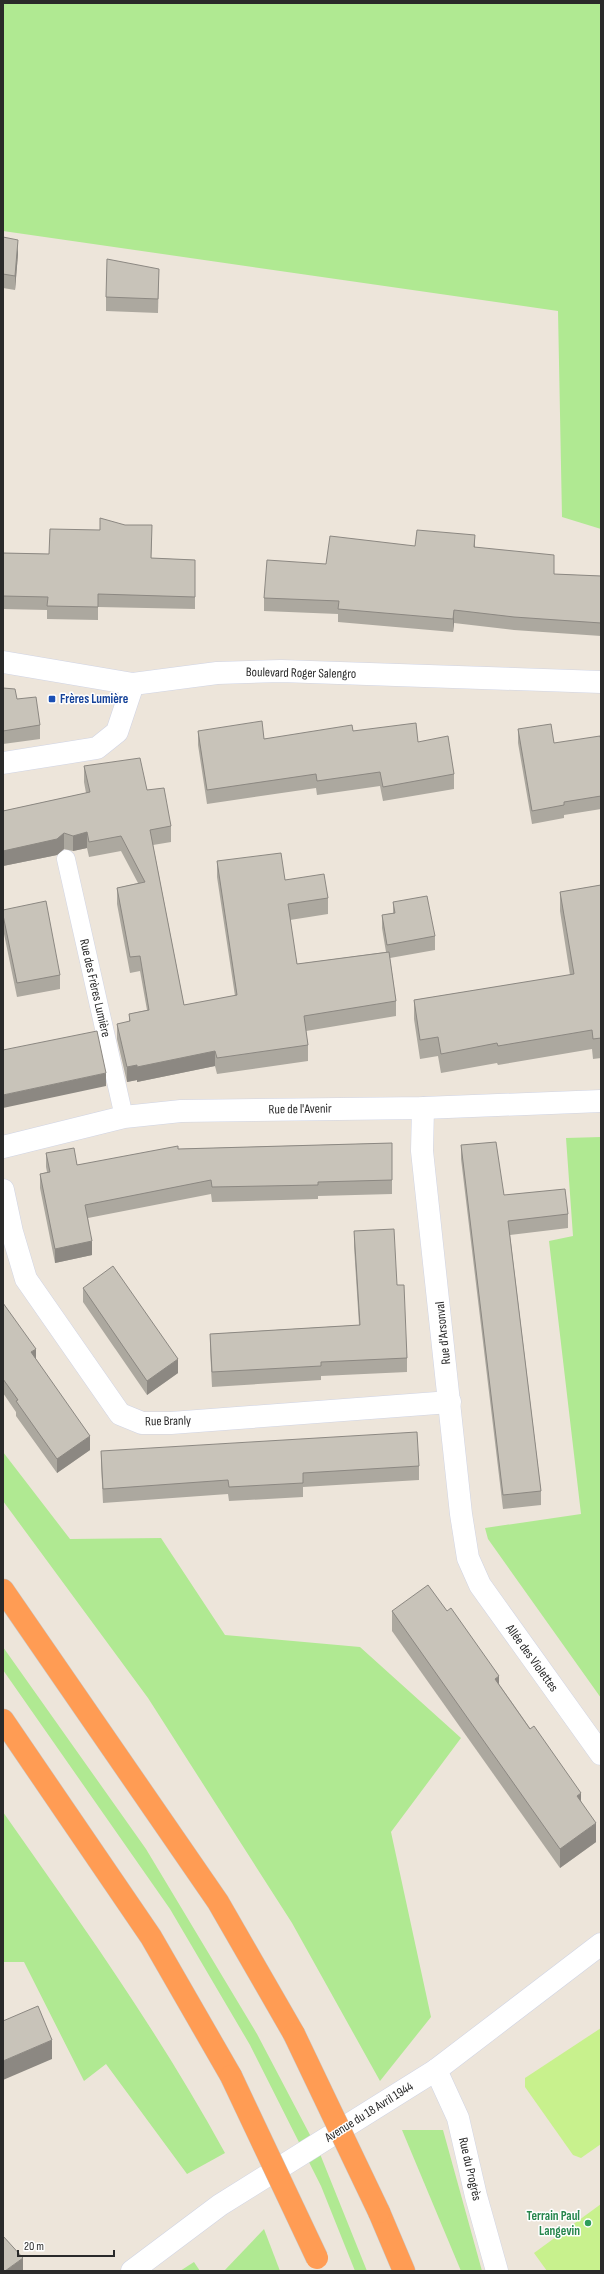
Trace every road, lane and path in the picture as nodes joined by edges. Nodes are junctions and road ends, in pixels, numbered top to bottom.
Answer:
1 (3, 662) edge
2 (601, 682) edge
3 (133, 684) junction
4 (3, 763) edge
5 (66, 860) dead end
6 (601, 1101) edge
7 (423, 1108) junction
8 (124, 1117) junction
9 (3, 1147) edge
10 (3, 1190) edge
11 (450, 1402) junction
12 (468, 1558) joint
13 (3, 1590) edge
14 (3, 1720) edge
15 (601, 1754) edge
16 (601, 1944) edge
17 (436, 2070) junction
18 (319, 2264) edge
19 (132, 2271) edge
20 (404, 2271) edge
21 (497, 2271) edge

1 - 3 street, Boulevard Roger Salengro
2 - 3 street, Boulevard Roger Salengro
3 - 4 street
5 - 8 lane, Rue des Frères Lumière
6 - 7 street, Rue de l'Avenir
7 - 8 street, Rue de l'Avenir
7 - 11 street, Rue d'Arsonval
8 - 9 street, Rue de l'Avenir
10 - 11 street, Rue Branly
11 - 12 street, Rue d'Arsonval
12 - 15 street, Allée des Violettes
13 - 20 highway, bridge
14 - 18 highway, bridge
16 - 17 street, Avenue du 18 Avril 1944
17 - 19 street, Avenue du 18 Avril 1944
17 - 21 street, Rue du Progrès

